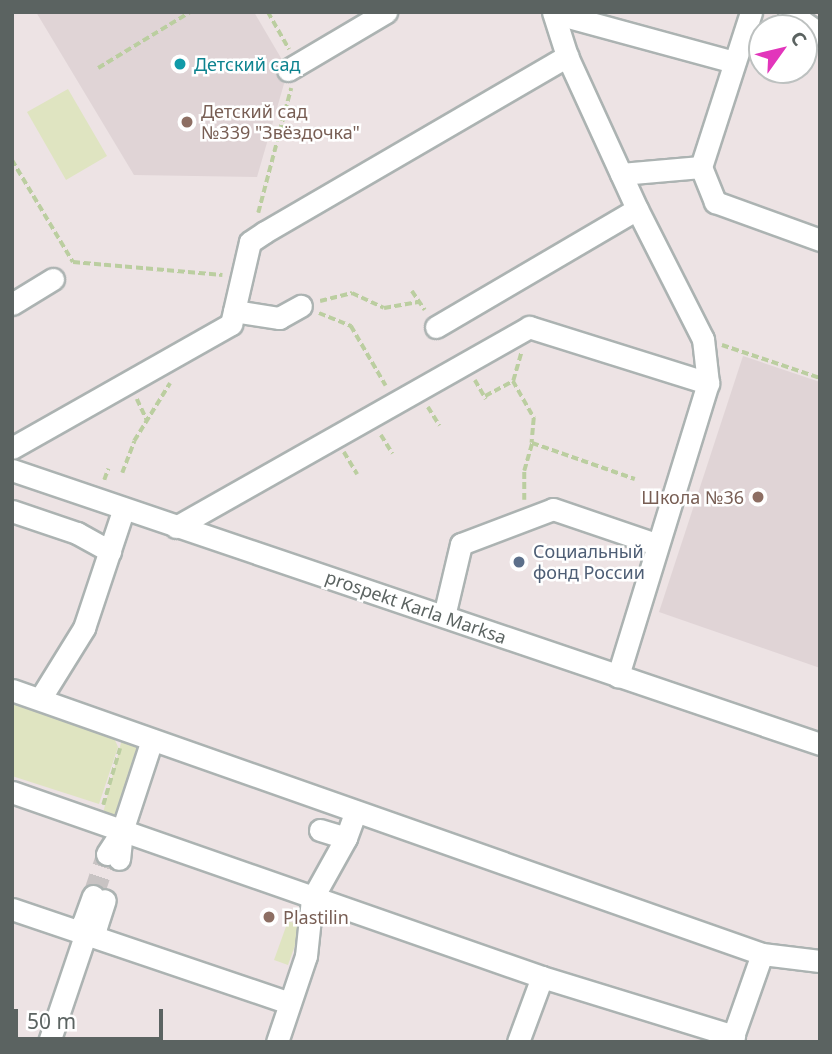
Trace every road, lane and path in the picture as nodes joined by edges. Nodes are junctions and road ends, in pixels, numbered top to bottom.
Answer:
1 (190, 12) edge
2 (268, 12) edge
3 (386, 12) edge
4 (751, 12) edge
5 (789, 12) edge
6 (554, 13) edge
7 (820, 34) edge
8 (567, 56) junction
9 (734, 62) junction
10 (293, 67) junction
11 (98, 68) dead end
12 (12, 160) edge
13 (702, 167) junction
14 (621, 174) junction
15 (637, 209) junction
16 (820, 240) edge
17 (250, 242) junction
18 (242, 276) junction
19 (53, 279) dead end
20 (419, 302) dead end
21 (12, 304) edge
22 (301, 306) junction
23 (234, 311) junction
24 (436, 327) dead end
25 (530, 327) junction
26 (704, 339) junction
27 (820, 378) edge
28 (173, 379) dead end
29 (513, 381) junction
30 (708, 383) junction
31 (484, 396) dead end
32 (395, 403) junction
33 (435, 419) dead end
34 (440, 426) dead end
35 (532, 443) junction
36 (388, 446) dead end
37 (12, 448) edge
38 (393, 454) dead end
39 (352, 466) dead end
40 (12, 470) edge
41 (122, 473) dead end
42 (357, 474) dead end
43 (635, 479) dead end
44 (124, 508) junction
45 (12, 511) edge
46 (525, 520) junction
47 (176, 527) junction
48 (656, 544) junction
49 (110, 551) junction
50 (444, 616) junction
51 (618, 677) junction
52 (12, 690) edge
53 (40, 699) junction
54 (117, 735) dead end
55 (152, 740) junction
56 (820, 744) edge
57 (12, 792) edge
58 (355, 813) junction
59 (98, 822) junction
60 (320, 830) dead end
61 (122, 831) junction
62 (346, 838) junction
63 (113, 857) tunnel mouth
64 (99, 898) tunnel mouth
65 (312, 899) junction
66 (12, 909) edge
67 (86, 933) junction
68 (762, 954) junction
69 (820, 961) edge
70 (542, 977) junction
71 (290, 1003) junction
72 (733, 1039) edge
73 (49, 1042) edge
74 (277, 1042) edge
75 (518, 1042) edge

1 - 11 path
2 - 10 path
3 - 10 street
4 - 9 street
5 - 7 street
6 - 8 street
6 - 9 street
8 - 14 street
8 - 17 street
9 - 13 street
10 - 17 path
12 - 18 path
13 - 14 street
13 - 16 street
14 - 15 street
15 - 24 street
15 - 26 street
17 - 18 street
18 - 23 street
19 - 21 street
20 - 22 path
22 - 23 street
22 - 32 path
23 - 37 street
25 - 29 path
25 - 30 street
25 - 32 street
26 - 27 path
26 - 30 street
28 - 41 path
29 - 31 path
29 - 35 path
30 - 48 street
32 - 47 street
33 - 34 path
35 - 43 path
35 - 46 path
36 - 38 path
39 - 42 path
40 - 44 street, prospekt Karla Marksa
44 - 47 street, prospekt Karla Marksa
44 - 49 street
45 - 49 street
46 - 48 street
46 - 50 street
47 - 50 street, prospekt Karla Marksa
48 - 51 street
49 - 53 street
50 - 51 street, prospekt Karla Marksa
51 - 56 street, prospekt Karla Marksa
52 - 53 street
53 - 55 street
54 - 59 path
55 - 58 street
55 - 61 street
57 - 59 street
58 - 62 street
58 - 68 street
59 - 61 street
60 - 62 street
61 - 63 street
61 - 65 street
62 - 65 street
64 - 67 street
65 - 70 street
65 - 71 street
66 - 67 street
67 - 71 street
67 - 73 street
68 - 69 street
68 - 72 street
70 - 72 street
70 - 75 street
71 - 74 street

